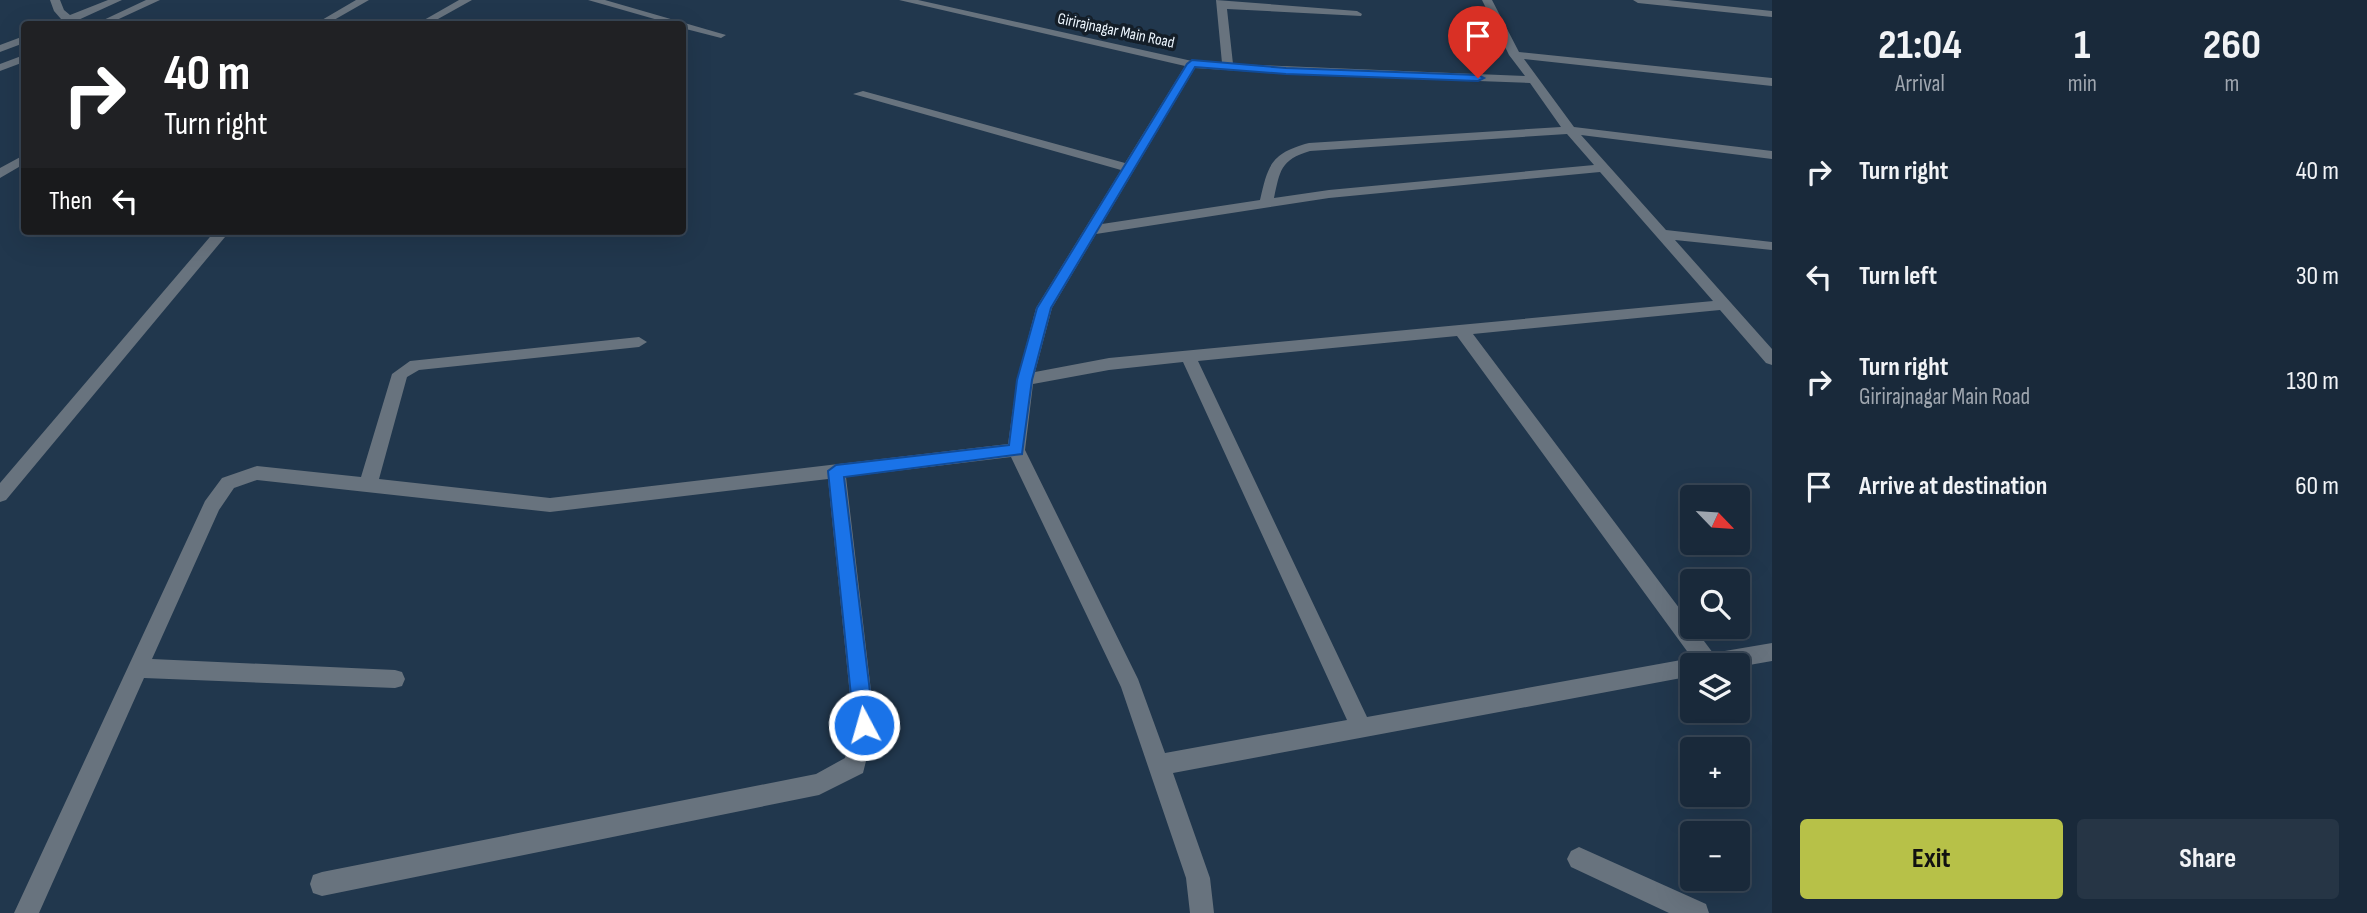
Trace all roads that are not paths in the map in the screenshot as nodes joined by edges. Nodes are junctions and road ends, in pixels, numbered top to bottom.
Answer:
1 (55, 0) edge
2 (117, 0) edge
3 (155, 0) edge
4 (364, 0) edge
5 (467, 0) edge
6 (593, 0) edge
7 (904, 0) edge
8 (1487, 0) edge
9 (1638, 0) edge
10 (1221, 3) edge
11 (1357, 13) dead end
12 (1772, 15) edge
13 (66, 21) edge
14 (71, 21) edge
15 (107, 21) edge
16 (326, 21) edge
17 (428, 21) edge
18 (668, 21) edge
19 (686, 26) edge
20 (721, 35) dead end
21 (21, 40) edge
22 (0, 49) edge
23 (1516, 55) junction
24 (21, 59) edge
25 (1192, 64) junction
26 (1228, 67) junction
27 (0, 68) edge
28 (1533, 80) junction
29 (1772, 82) edge
30 (859, 94) dead end
31 (1570, 130) junction
32 (1772, 155) edge
33 (21, 161) edge
34 (1129, 168) junction
35 (1603, 168) junction
36 (1, 172) edge
37 (21, 174) edge
38 (1266, 204) junction
39 (1092, 230) junction
40 (1661, 234) junction
41 (220, 235) edge
42 (1772, 246) edge
43 (1724, 305) junction
44 (1462, 331) junction
45 (639, 342) dead end
46 (1765, 344) edge
47 (1189, 358) junction
48 (1772, 359) edge
49 (1025, 380) junction
50 (1016, 450) junction
51 (836, 471) junction
52 (368, 485) junction
53 (0, 495) edge
54 (1772, 652) edge
55 (1692, 653) edge
56 (1750, 656) edge
57 (136, 668) junction
58 (1680, 669) edge
59 (395, 679) dead end
60 (1361, 727) junction
61 (1158, 765) junction
62 (1579, 859) dead end
63 (322, 884) dead end
64 (26, 913) edge
65 (1202, 913) edge
66 (1698, 913) edge

1 - 13 street
2 - 14 street
3 - 15 street
4 - 16 street
5 - 17 street
6 - 18 street
7 - 25 street, Girirajnagar Main Road
8 - 23 street
9 - 12 street
10 - 11 street
10 - 26 street
19 - 20 street
21 - 22 street
23 - 28 street
23 - 29 street
24 - 27 street
25 - 26 street, Girirajnagar Main Road
25 - 34 street
26 - 28 street, Girirajnagar Main Road
28 - 31 street
30 - 34 street
31 - 32 street
31 - 35 street
31 - 38 street
33 - 36 street
34 - 39 street
35 - 38 street
35 - 40 street
36 - 37 street
38 - 39 street
39 - 49 street
40 - 42 street
40 - 43 street
41 - 53 street
43 - 44 street
43 - 46 street
44 - 47 street
44 - 55 street
45 - 52 street
46 - 48 street
47 - 49 street
47 - 60 street
49 - 50 street
50 - 51 street
50 - 61 street
51 - 52 street
51 - 63 street
52 - 57 street
54 - 56 street
57 - 59 street
57 - 64 street
58 - 60 street
60 - 61 street
61 - 65 street
62 - 66 street

